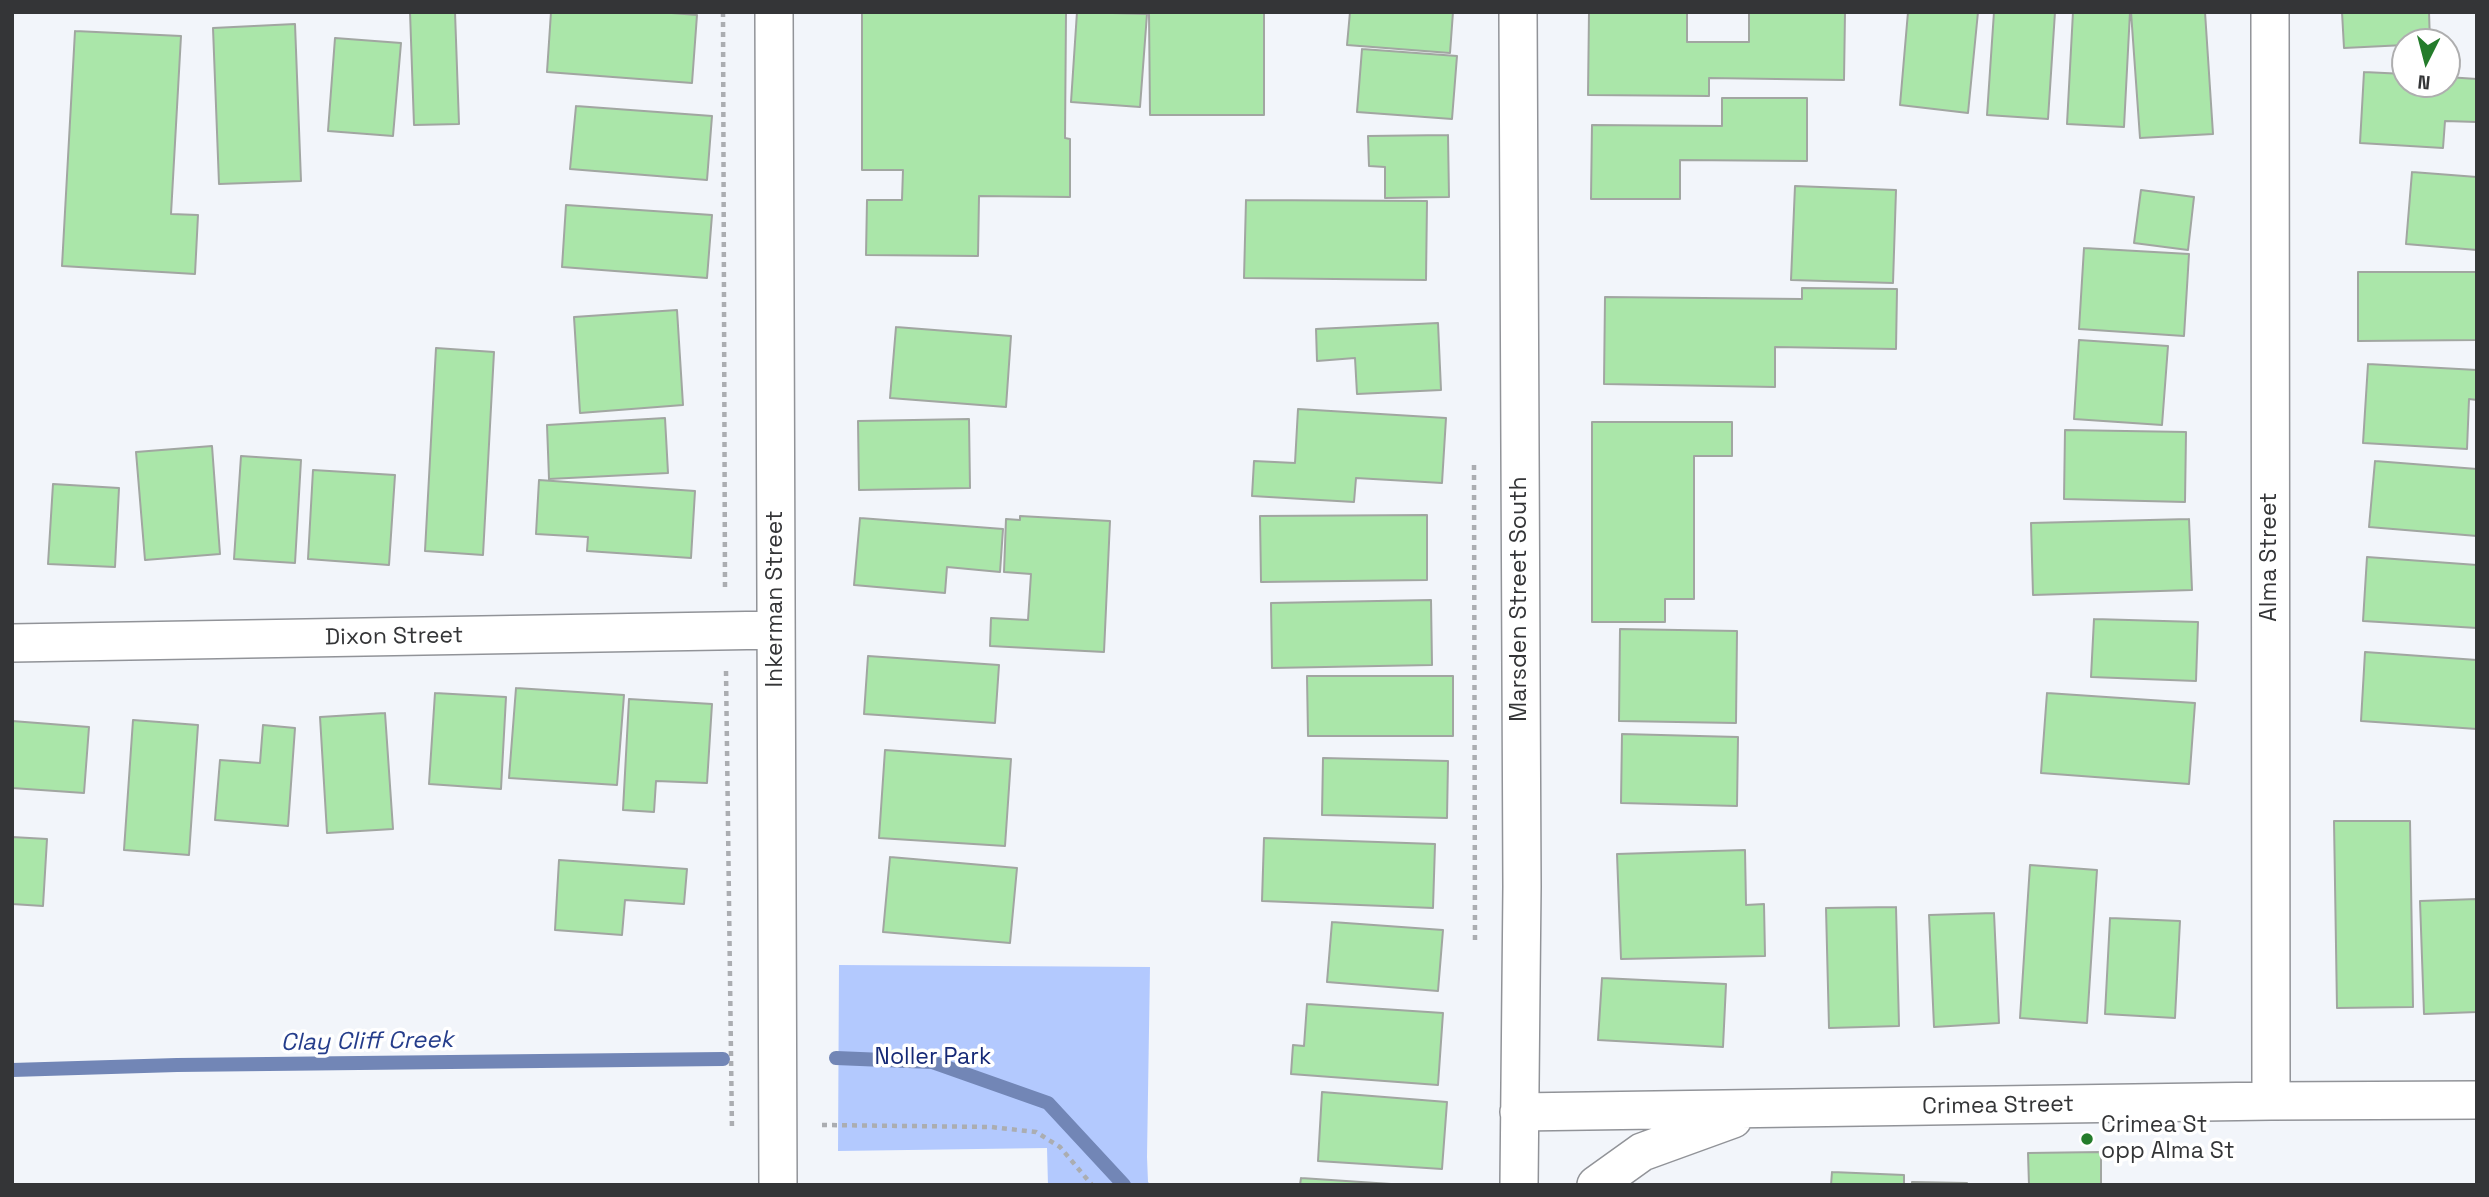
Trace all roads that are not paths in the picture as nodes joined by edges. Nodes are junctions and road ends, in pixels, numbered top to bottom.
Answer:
1 (774, 12) edge
2 (1518, 12) edge
3 (2270, 12) edge
4 (776, 630) junction
5 (12, 643) edge
6 (2477, 1100) edge
7 (2271, 1101) junction
8 (1757, 1110) junction
9 (1519, 1112) junction
10 (778, 1185) edge
11 (1519, 1185) edge
12 (1596, 1185) edge

1 - 4 street, Inkerman Street
2 - 9 street, Marsden Street South
3 - 7 street, Alma Street
4 - 5 street, Dixon Street
4 - 10 street, Inkerman Street
6 - 7 street, Crimea Street
7 - 8 street, Crimea Street
8 - 9 street, Crimea Street
8 - 12 street
9 - 11 street, Marsden Street South

